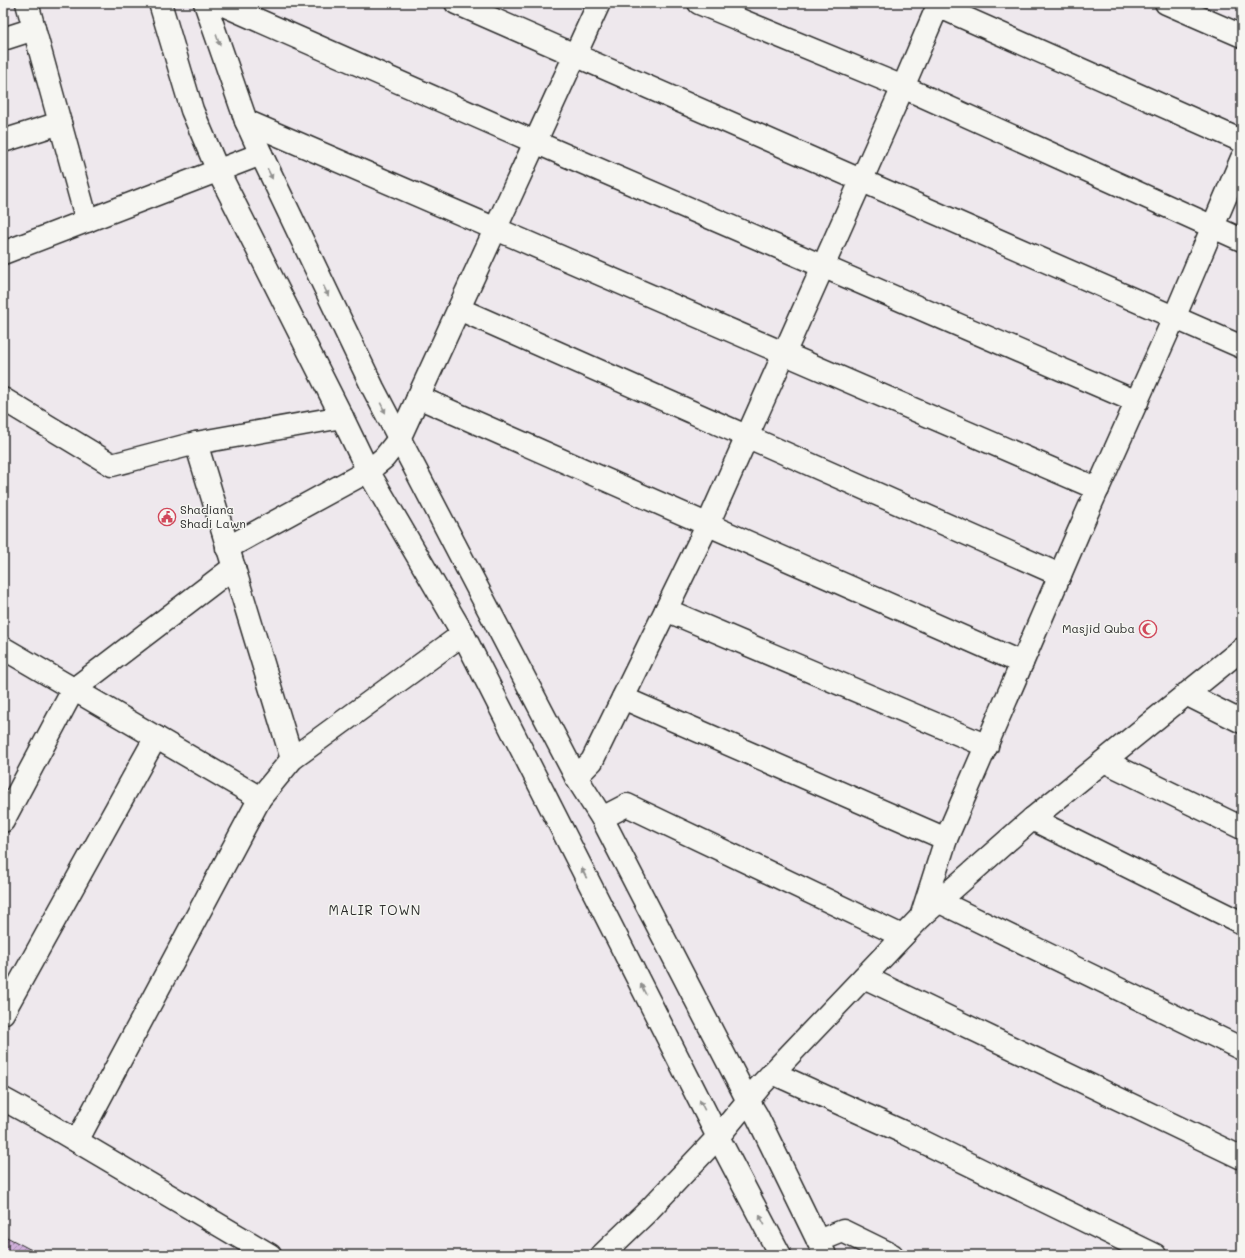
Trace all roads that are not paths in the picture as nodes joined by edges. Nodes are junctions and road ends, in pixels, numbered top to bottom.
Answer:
1 (27, 3) edge
2 (160, 3) edge
3 (205, 3) edge
4 (219, 3) edge
5 (456, 3) edge
6 (599, 3) edge
7 (699, 3) edge
8 (1166, 3) edge
9 (938, 4) edge
10 (34, 29) junction
11 (1242, 36) edge
12 (3, 39) edge
13 (575, 55) junction
14 (903, 87) junction
15 (246, 121) junction
16 (60, 123) junction
17 (3, 140) edge
18 (1242, 140) edge
19 (535, 142) junction
20 (261, 154) junction
21 (1242, 158) edge
22 (218, 171) junction
23 (861, 181) junction
24 (87, 221) junction
25 (1213, 227) junction
26 (495, 229) junction
27 (1242, 240) edge
28 (3, 253) edge
29 (823, 267) junction
30 (459, 309) junction
31 (1174, 318) junction
32 (1242, 347) edge
33 (784, 354) junction
34 (418, 397) junction
35 (3, 399) edge
36 (1137, 402) junction
37 (342, 417) junction
38 (747, 437) junction
39 (399, 439) junction
40 (196, 443) junction
41 (368, 471) junction
42 (1098, 489) junction
43 (708, 524) junction
44 (230, 558) junction
45 (1060, 575) junction
46 (666, 610) junction
47 (463, 634) junction
48 (3, 648) edge
49 (1242, 649) edge
50 (1022, 663) junction
51 (73, 690) junction
52 (1186, 694) junction
53 (623, 698) junction
54 (1242, 722) edge
55 (156, 737) junction
56 (987, 746) junction
57 (292, 759) junction
58 (1104, 761) junction
59 (576, 777) junction
60 (260, 798) junction
61 (602, 818) junction
62 (1032, 820) junction
63 (3, 821) edge
64 (1242, 828) edge
65 (946, 839) junction
66 (938, 901) junction
67 (921, 917) junction
68 (1242, 923) edge
69 (902, 936) junction
70 (864, 977) junction
71 (3, 1012) edge
72 (1242, 1049) edge
73 (773, 1073) junction
74 (3, 1099) edge
75 (748, 1101) junction
76 (718, 1137) junction
77 (77, 1141) junction
78 (1242, 1158) edge
79 (822, 1248) edge
80 (270, 1255) edge
81 (602, 1255) edge
82 (780, 1255) edge
83 (892, 1255) edge
84 (1154, 1255) edge

1 - 10 street
2 - 22 street
3 -> 15 street
4 - 19 street
5 - 13 street
6 - 13 street
7 - 14 street
8 - 11 street
9 - 14 street
9 - 18 street
10 - 12 street
10 - 16 street
13 - 19 street
13 - 23 street
14 - 23 street
14 - 25 street
15 - 20 street
15 - 26 street
16 - 17 street
16 - 24 street
19 - 26 street
19 - 29 street
20 - 22 street
20 -> 39 street
21 - 25 street
22 - 24 street
22 - 37 street
23 - 29 street
23 - 31 street
24 - 28 street
25 - 27 street
25 - 31 street
26 - 30 street
26 - 33 street
29 - 33 street
29 - 36 street
30 - 34 street
30 - 38 street
31 - 32 street
31 - 36 street
33 - 38 street
33 - 42 street
34 - 39 street
34 - 43 street
35 - 40 street
36 - 42 street
37 - 40 street
37 - 41 street
38 - 43 street
38 - 45 street
39 - 41 street
39 - 59 street
40 - 44 street
41 - 44 street
41 - 47 street
42 - 45 street
43 - 46 street
43 - 50 street
44 - 51 street
44 - 57 street
45 - 50 street
46 - 53 street
46 - 56 street
47 - 57 street
76 -> 47 street
48 - 51 street
49 - 52 street
50 - 56 street
51 - 55 street
51 - 63 street
52 - 54 street
52 - 58 street
53 - 59 street
53 - 65 street
55 - 60 street
55 - 71 street
56 - 65 street
57 - 60 street
58 - 62 street
58 - 64 street
59 - 61 street
60 - 77 street
61 - 69 street
61 - 75 street
62 - 66 street
62 - 68 street
65 - 67 street
66 - 67 street
66 - 72 street
67 - 69 street
69 - 70 street
70 - 73 street
70 - 78 street
73 - 75 street
73 - 84 street
74 - 77 street
75 - 76 street
75 - 79 street
76 - 81 street
82 -> 76 street
77 - 80 street
79 - 83 street

